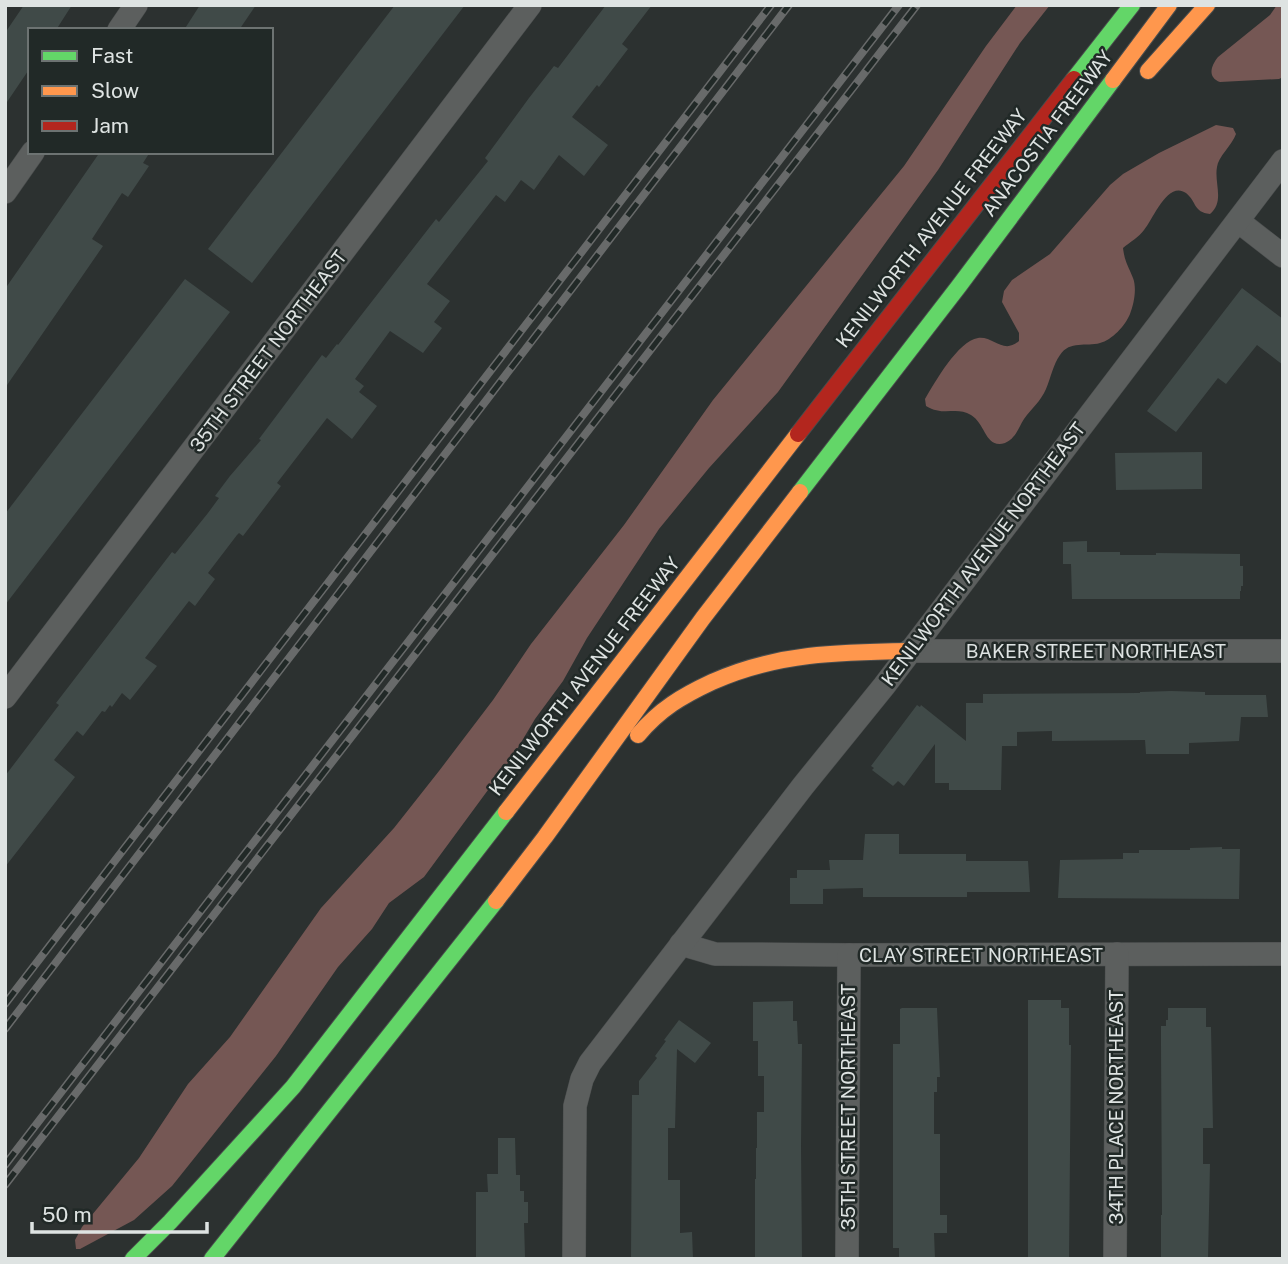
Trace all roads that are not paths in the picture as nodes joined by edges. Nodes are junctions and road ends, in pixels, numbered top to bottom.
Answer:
1 (136, 5) edge
2 (530, 5) edge
3 (1115, 5) edge
4 (1132, 5) edge
5 (1169, 5) edge
6 (1208, 5) edge
7 (120, 28) edge
8 (1137, 84) dead end
9 (1053, 105) junction
10 (1092, 134) dead end
11 (32, 154) edge
12 (1283, 162) edge
13 (5, 192) edge
14 (1238, 221) junction
15 (1283, 256) edge
16 (959, 286) junction
17 (909, 650) junction
18 (1283, 650) edge
19 (5, 697) edge
20 (545, 837) junction
21 (681, 944) junction
22 (1117, 954) junction
23 (1283, 954) edge
24 (849, 955) junction
25 (314, 1130) junction
26 (133, 1259) edge
27 (212, 1259) edge
28 (225, 1259) edge
29 (574, 1259) edge
30 (847, 1259) edge
31 (1115, 1259) edge

1 - 7 street
2 - 19 street, 35TH STREET NORTHEAST
3 - 9 highway, ANACOSTIA FREEWAY
4 - 9 highway
5 - 16 highway, ANACOSTIA FREEWAY
6 - 8 highway
9 - 26 highway, KENILWORTH AVENUE FREEWAY
10 - 16 highway
11 - 13 street
12 - 14 street, KENILWORTH AVENUE NORTHEAST
14 - 15 street
14 - 17 street, KENILWORTH AVENUE NORTHEAST
16 - 20 highway
17 - 18 street, BAKER STREET NORTHEAST
17 - 20 highway
17 - 21 street, KENILWORTH AVENUE NORTHEAST
20 - 25 highway
21 - 24 street, CLAY STREET NORTHEAST
21 - 29 street, KENILWORTH AVENUE NORTHEAST
22 - 23 street, CLAY STREET NORTHEAST
22 - 24 street, CLAY STREET NORTHEAST
22 - 31 street, 34TH PLACE NORTHEAST
24 - 30 street, 35TH STREET NORTHEAST
25 - 27 highway
25 - 28 highway

